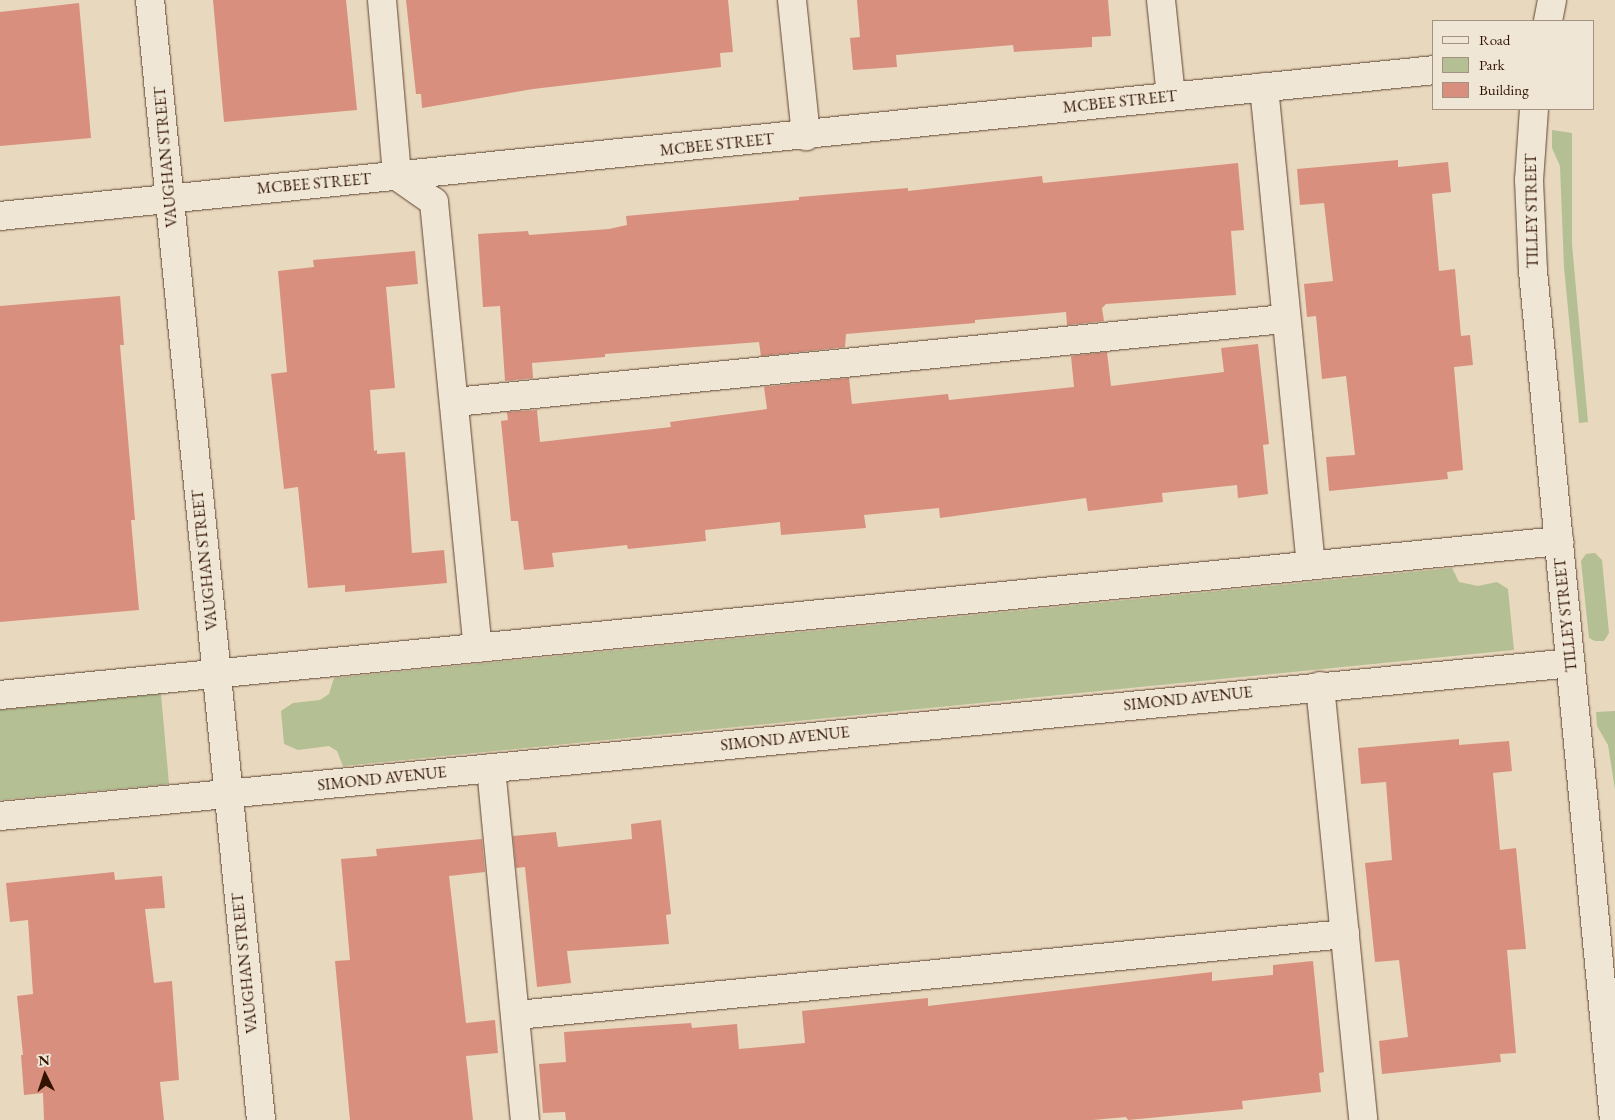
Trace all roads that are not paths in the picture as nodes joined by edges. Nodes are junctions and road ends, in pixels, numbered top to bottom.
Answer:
1 (150, 0) edge
2 (382, 0) edge
3 (792, 0) edge
4 (1161, 0) edge
5 (1552, 0) edge
6 (1548, 20) edge
7 (1432, 70) edge
8 (1264, 88) junction
9 (1172, 96) junction
10 (1534, 110) edge
11 (806, 136) junction
12 (397, 176) junction
13 (169, 198) junction
14 (0, 216) edge
15 (1284, 319) junction
16 (456, 402) junction
17 (1559, 541) junction
18 (1311, 565) junction
19 (478, 648) junction
20 (1571, 663) junction
21 (216, 674) junction
22 (1320, 686) junction
23 (0, 695) edge
24 (491, 768) junction
25 (228, 794) junction
26 (0, 816) edge
27 (1344, 934) junction
28 (517, 1016) junction
29 (262, 1120) edge
30 (525, 1120) edge
31 (1363, 1120) edge
32 (1614, 1120) edge

1 - 13 street, VAUGHAN STREET
2 - 12 street
3 - 11 street
4 - 9 street
5 - 6 street
7 - 8 street, MCBEE STREET
8 - 9 street, MCBEE STREET
8 - 15 street
9 - 11 street, MCBEE STREET
10 - 17 street, TILLEY STREET
11 - 12 street, MCBEE STREET
12 - 13 street, MCBEE STREET
12 - 16 street
13 - 14 street, MCBEE STREET
13 - 21 street, VAUGHAN STREET
15 - 16 street
15 - 18 street
16 - 19 street
17 - 18 street
17 - 20 street, TILLEY STREET
18 - 19 street
19 - 21 street
20 - 22 street, SIMOND AVENUE
20 - 32 street, TILLEY STREET
21 - 23 street
21 - 25 street, VAUGHAN STREET
22 - 24 street, SIMOND AVENUE
22 - 27 street
24 - 25 street, SIMOND AVENUE
24 - 28 street
25 - 26 street, SIMOND AVENUE
25 - 29 street, VAUGHAN STREET
27 - 28 street
27 - 31 street
28 - 30 street

